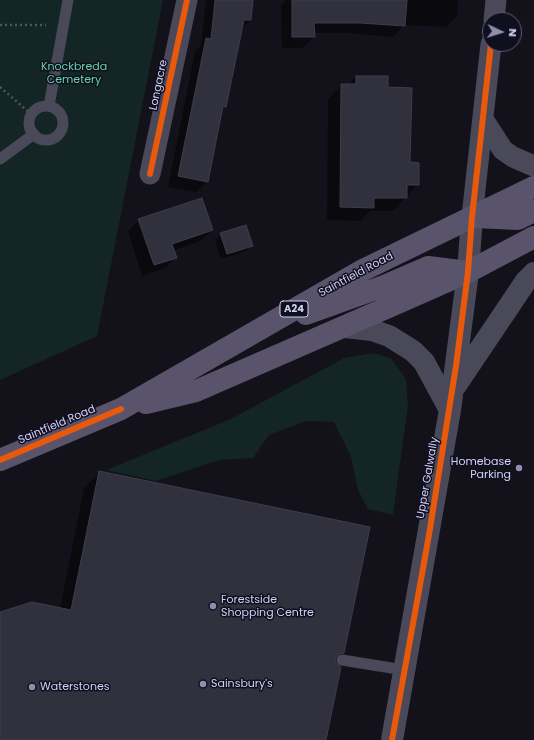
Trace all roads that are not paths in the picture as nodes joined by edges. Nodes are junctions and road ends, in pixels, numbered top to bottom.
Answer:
1 (68, 0) edge
2 (187, 0) edge
3 (496, 0) edge
4 (495, 12) edge
5 (490, 52) edge
6 (49, 106) junction
7 (483, 119) junction
8 (34, 134) junction
9 (0, 159) edge
10 (534, 166) edge
11 (150, 174) dead end
12 (534, 187) edge
13 (534, 212) edge
14 (472, 217) junction
15 (534, 237) edge
16 (468, 272) junction
17 (534, 273) edge
18 (345, 327) junction
19 (254, 332) junction
20 (453, 388) junction
21 (121, 408) junction
22 (450, 410) junction
23 (0, 460) edge
24 (342, 660) dead end
25 (404, 670) junction
26 (392, 740) edge

1 - 6 lane
2 - 11 street, Longacre
3 - 4 street
5 - 7 street
6 - 8 lane
6 - 8 lane
7 - 10 street
7 - 14 street
8 - 9 lane
12 - 14 main road, Saintfield Road / A24
13 - 14 main road
14 - 16 street, Upper Galwally
14 - 19 main road, Saintfield Road / A24
15 - 16 main road, Saintfield Road / A24
16 - 18 main road, Saintfield Road / A24
16 - 19 main road
16 - 20 street, Upper Galwally
17 - 20 street
18 - 21 main road, Saintfield Road / A24
18 - 22 street
19 - 21 main road, Saintfield Road / A24
20 - 22 street, Upper Galwally
21 - 23 main road, Saintfield Road / A24
22 - 25 street, Upper Galwally
24 - 25 lane
25 - 26 street, Upper Galwally

